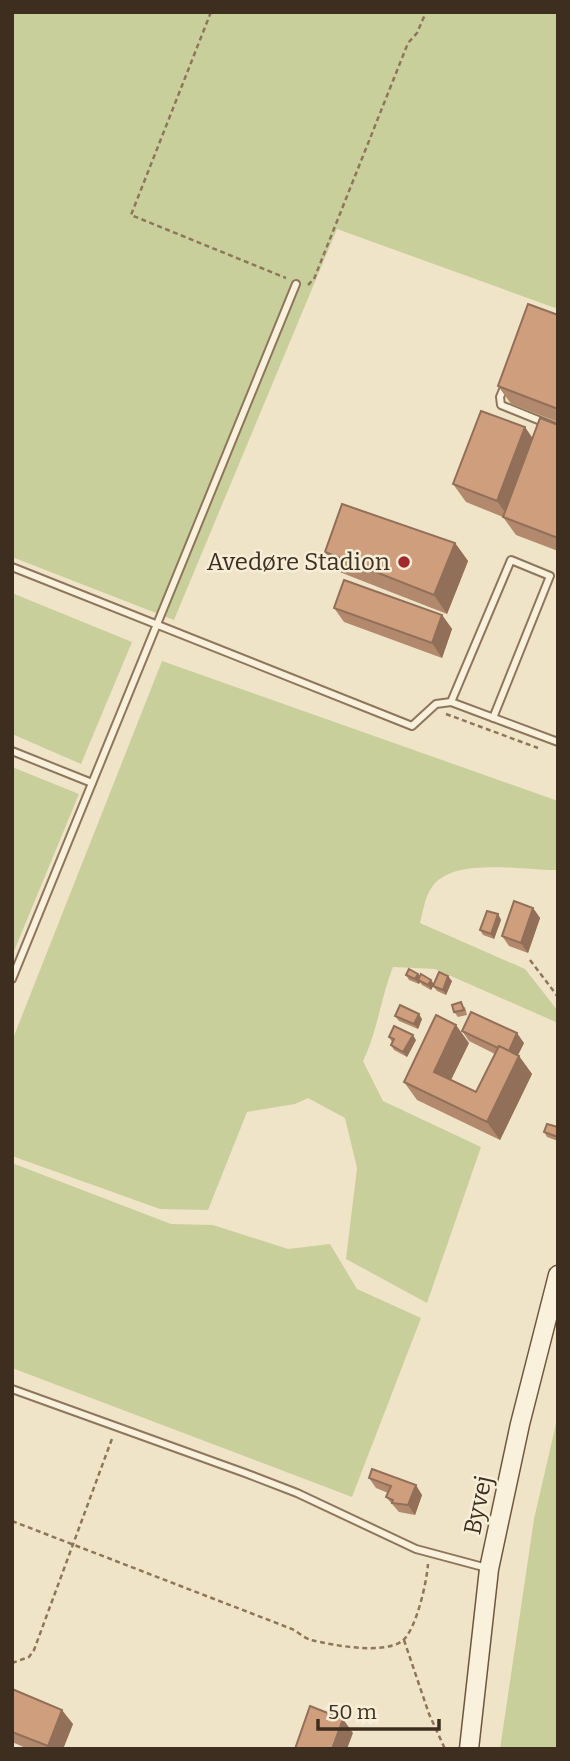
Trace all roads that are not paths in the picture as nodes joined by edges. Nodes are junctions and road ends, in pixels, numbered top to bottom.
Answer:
1 (296, 284) road end
2 (510, 373) edge
3 (558, 428) edge
4 (12, 567) edge
5 (156, 625) junction
6 (452, 702) junction
7 (493, 718) junction
8 (558, 742) edge
9 (12, 751) edge
10 (92, 783) junction
11 (12, 979) edge
12 (558, 1275) edge
13 (12, 1389) edge
14 (489, 1569) junction
15 (469, 1749) edge

1 - 5 lane
2 - 3 lane
4 - 5 lane
5 - 6 lane
5 - 10 lane
6 - 7 lane
6 - 7 lane
7 - 8 lane
9 - 10 lane
10 - 11 lane
12 - 14 street, Byvej
13 - 14 lane
14 - 15 street, Byvej

